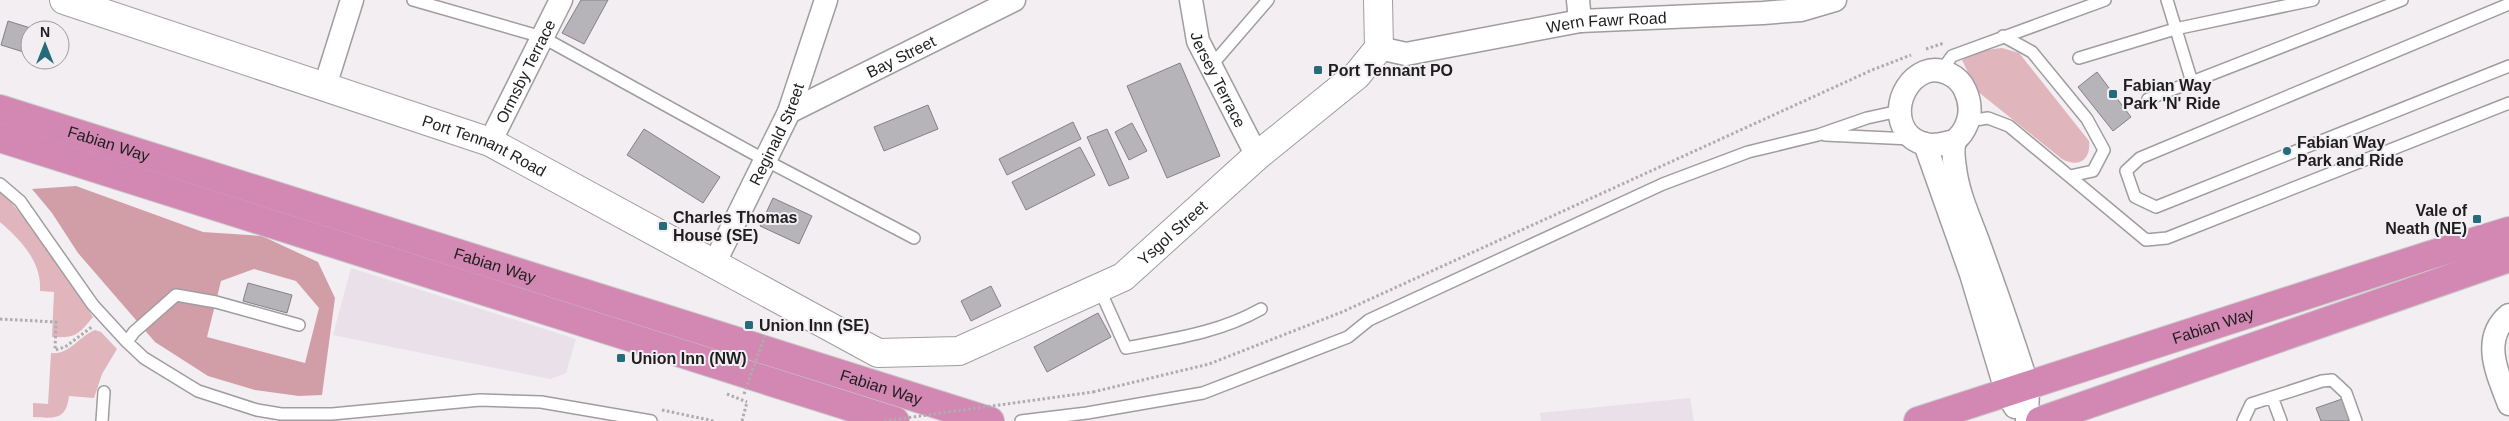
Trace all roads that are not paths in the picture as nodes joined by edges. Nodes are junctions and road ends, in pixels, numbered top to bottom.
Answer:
1 (64, 0) edge
2 (352, 0) edge
3 (413, 0) edge
4 (561, 0) edge
5 (826, 0) edge
6 (1014, 0) edge
7 (1191, 0) edge
8 (1268, 0) edge
9 (1378, 0) edge
10 (1835, 0) edge
11 (2105, 0) edge
12 (2167, 0) edge
13 (2313, 0) edge
14 (2402, 0) edge
15 (2509, 4) edge
16 (94, 5) edge
17 (1762, 7) edge
18 (1579, 11) edge
19 (2175, 29) junction
20 (2003, 36) junction
21 (542, 38) junction
22 (1379, 48) junction
23 (2079, 58) dead end
24 (1211, 66) junction
25 (2509, 66) edge
26 (1942, 70) junction
27 (2192, 82) junction
28 (325, 86) junction
29 (2148, 99) dead end
30 (2509, 103) edge
31 (0, 109) edge
32 (789, 112) junction
33 (1899, 112) junction
34 (1969, 121) junction
35 (1818, 135) junction
36 (0, 138) edge
37 (490, 142) junction
38 (1920, 142) junction
39 (1955, 142) junction
40 (1257, 156) junction
41 (765, 160) junction
42 (2070, 176) junction
43 (0, 184) edge
44 (2509, 231) edge
45 (914, 238) dead end
46 (2509, 258) edge
47 (715, 262) junction
48 (1099, 288) junction
49 (1260, 309) dead end
50 (2509, 315) edge
51 (299, 325) dead end
52 (126, 342) junction
53 (878, 353) joint
54 (2018, 390) junction
55 (104, 392) dead end
56 (2272, 397) junction
57 (2509, 404) edge
58 (102, 421) edge
59 (650, 421) edge
60 (895, 421) edge
61 (990, 421) edge
62 (1022, 421) edge
63 (1918, 421) edge
64 (2025, 421) edge
65 (2040, 421) edge
66 (2243, 421) edge
67 (2281, 421) edge
68 (2356, 421) edge

1 - 16 street, Port Tennant Road
2 - 28 street
3 - 21 lane
4 - 21 street, Ormsby Terrace
5 - 32 street, Reginald Street
6 - 32 street, Bay Street
7 - 24 street, Jersey Terrace
8 - 24 lane
9 - 22 street
10 - 17 street, Wern Fawr Road
11 - 20 lane
12 - 19 lane
13 - 19 lane
14 - 27 lane
15 - 25 lane
16 - 28 street, Port Tennant Road
17 - 18 street, Wern Fawr Road
18 - 22 street, Wern Fawr Road
19 - 23 lane
19 - 27 lane
20 - 26 lane
20 - 42 lane
21 - 37 street, Ormsby Terrace
21 - 41 lane
22 - 40 street, Ysgol Street
24 - 40 street, Jersey Terrace
26 - 33 street
26 - 34 street
27 - 29 lane
28 - 37 street, Port Tennant Road
30 - 42 lane
31 - 61 highway, Fabian Way
32 - 41 street, Reginald Street
33 - 35 lane
33 - 38 street
34 - 39 street
34 - 42 lane
35 - 38 lane
35 - 62 lane
36 - 60 highway, Fabian Way
37 - 47 street, Port Tennant Road
38 - 39 street
38 - 54 street
39 - 54 street
40 - 48 street, Ysgol Street
41 - 45 lane
41 - 47 street, Reginald Street
43 - 52 lane
44 - 54 highway, Fabian Way
46 - 65 highway, Fabian Way
47 - 53 street, Port Tennant Road
48 - 49 lane
48 - 53 street, Ysgol Street
50 - 57 street
51 - 52 lane
52 - 59 lane
54 - 63 highway, Fabian Way
54 - 64 street
55 - 58 lane
56 - 66 lane
56 - 67 lane
56 - 68 lane

